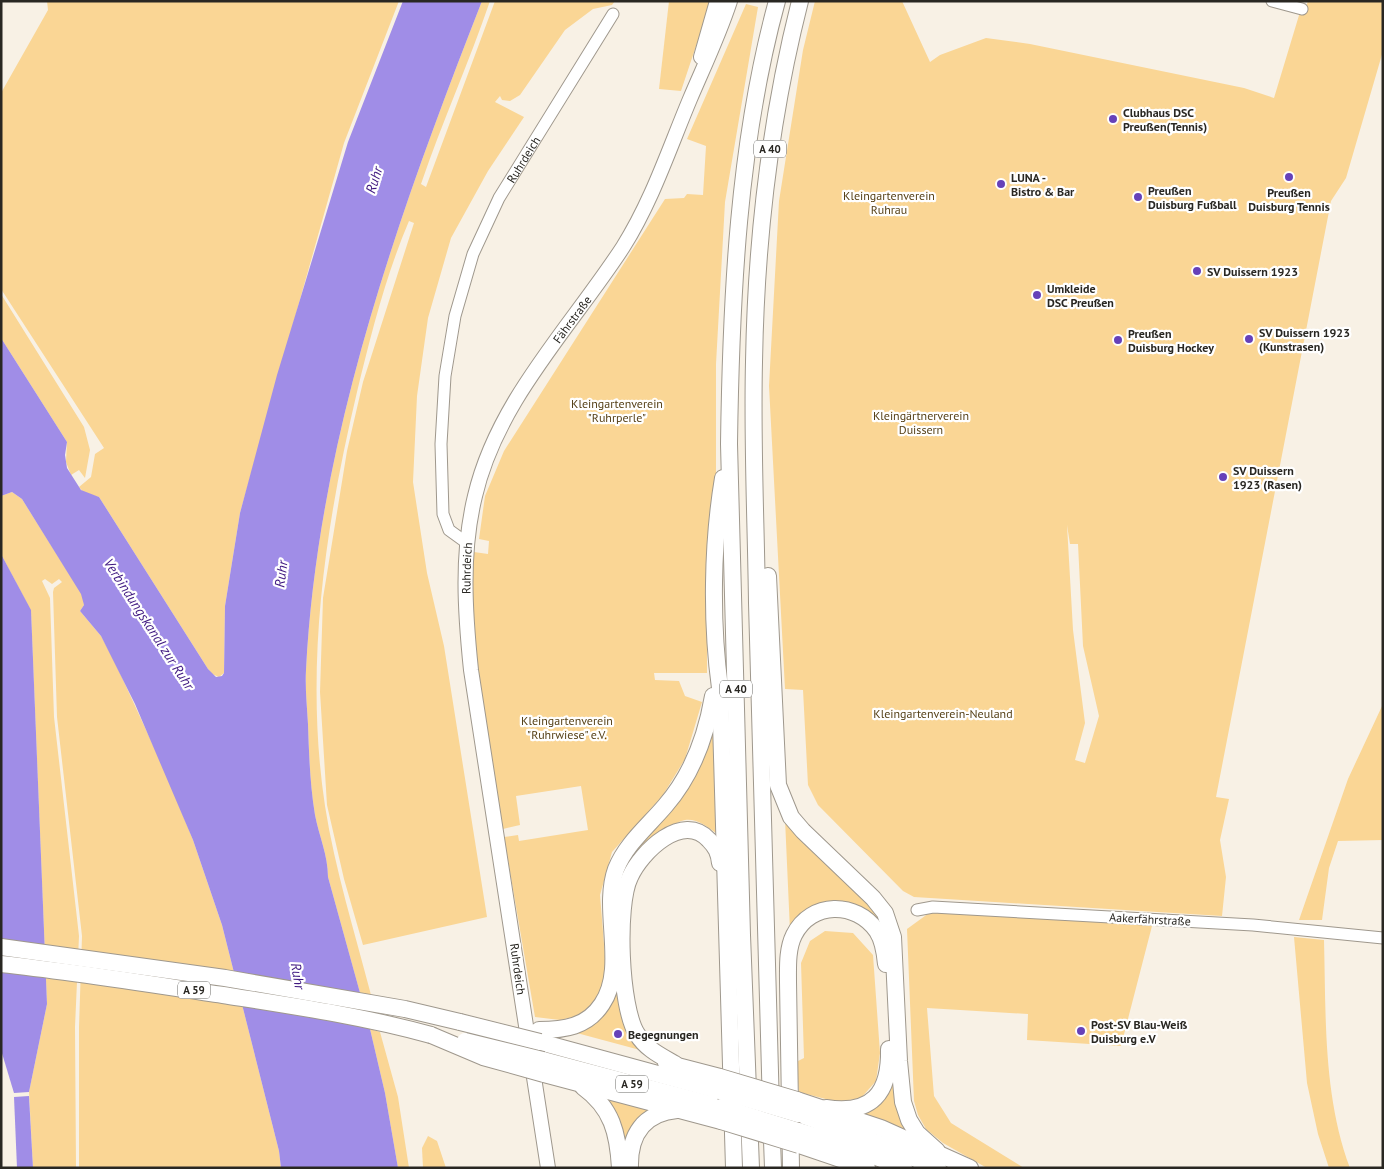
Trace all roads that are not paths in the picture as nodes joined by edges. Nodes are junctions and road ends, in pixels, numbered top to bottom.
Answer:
1 (718, 1) edge
2 (730, 1) edge
3 (777, 1) edge
4 (800, 1) edge
5 (1272, 1) edge
6 (1302, 9) dead end
7 (613, 14) dead end
8 (690, 99) junction
9 (729, 444) junction
10 (467, 543) junction
11 (756, 550) junction
12 (717, 662) junction
13 (763, 878) junction
14 (917, 910) dead end
15 (725, 913) junction
16 (1383, 938) edge
17 (1, 947) edge
18 (1, 964) edge
19 (540, 1036) junction
20 (582, 1053) junction
21 (675, 1064) junction
22 (544, 1067) junction
23 (577, 1082) junction
24 (788, 1084) junction
25 (721, 1099) junction
26 (798, 1107) junction
27 (826, 1108) junction
28 (682, 1110) junction
29 (799, 1138) junction
30 (840, 1157) junction
31 (937, 1160) edge
32 (548, 1168) edge
33 (620, 1168) edge
34 (630, 1168) edge
35 (734, 1168) edge
36 (751, 1168) edge
37 (774, 1168) edge
38 (791, 1168) edge
39 (858, 1168) edge
40 (867, 1168) edge
41 (904, 1168) edge
42 (970, 1168) edge

1 - 8 main road
2 - 8 main road
3 - 9 highway, A 40
4 - 11 highway, A 40
5 - 6 street
7 - 10 street, Ruhrdeich
8 - 10 main road, Fährstraße
9 - 12 highway
9 - 36 highway, A 40
10 - 32 main road, Ruhrdeich
11 - 13 highway, A 40
11 - 31 highway
12 - 15 highway
12 - 19 highway
13 - 24 highway
13 - 37 highway, A 40
14 - 16 street, Aakerfährstraße
15 - 21 highway
15 - 35 highway
17 - 19 highway, A 59, bridge
18 - 22 highway, A 59, bridge
19 - 20 highway, A 59
20 - 21 highway
20 - 25 highway, A 59
21 - 25 highway
22 - 23 highway
22 - 25 highway, A 59
23 - 28 highway
23 - 33 highway
24 - 27 highway
24 - 38 highway
25 - 26 highway, A 59, bridge
25 - 28 highway
25 - 29 highway, A 59, bridge
26 - 27 highway
26 - 31 highway, A 59
27 - 31 highway
28 - 34 highway
29 - 30 highway
29 - 41 highway, A 59
30 - 39 highway
30 - 40 highway
31 - 42 highway

